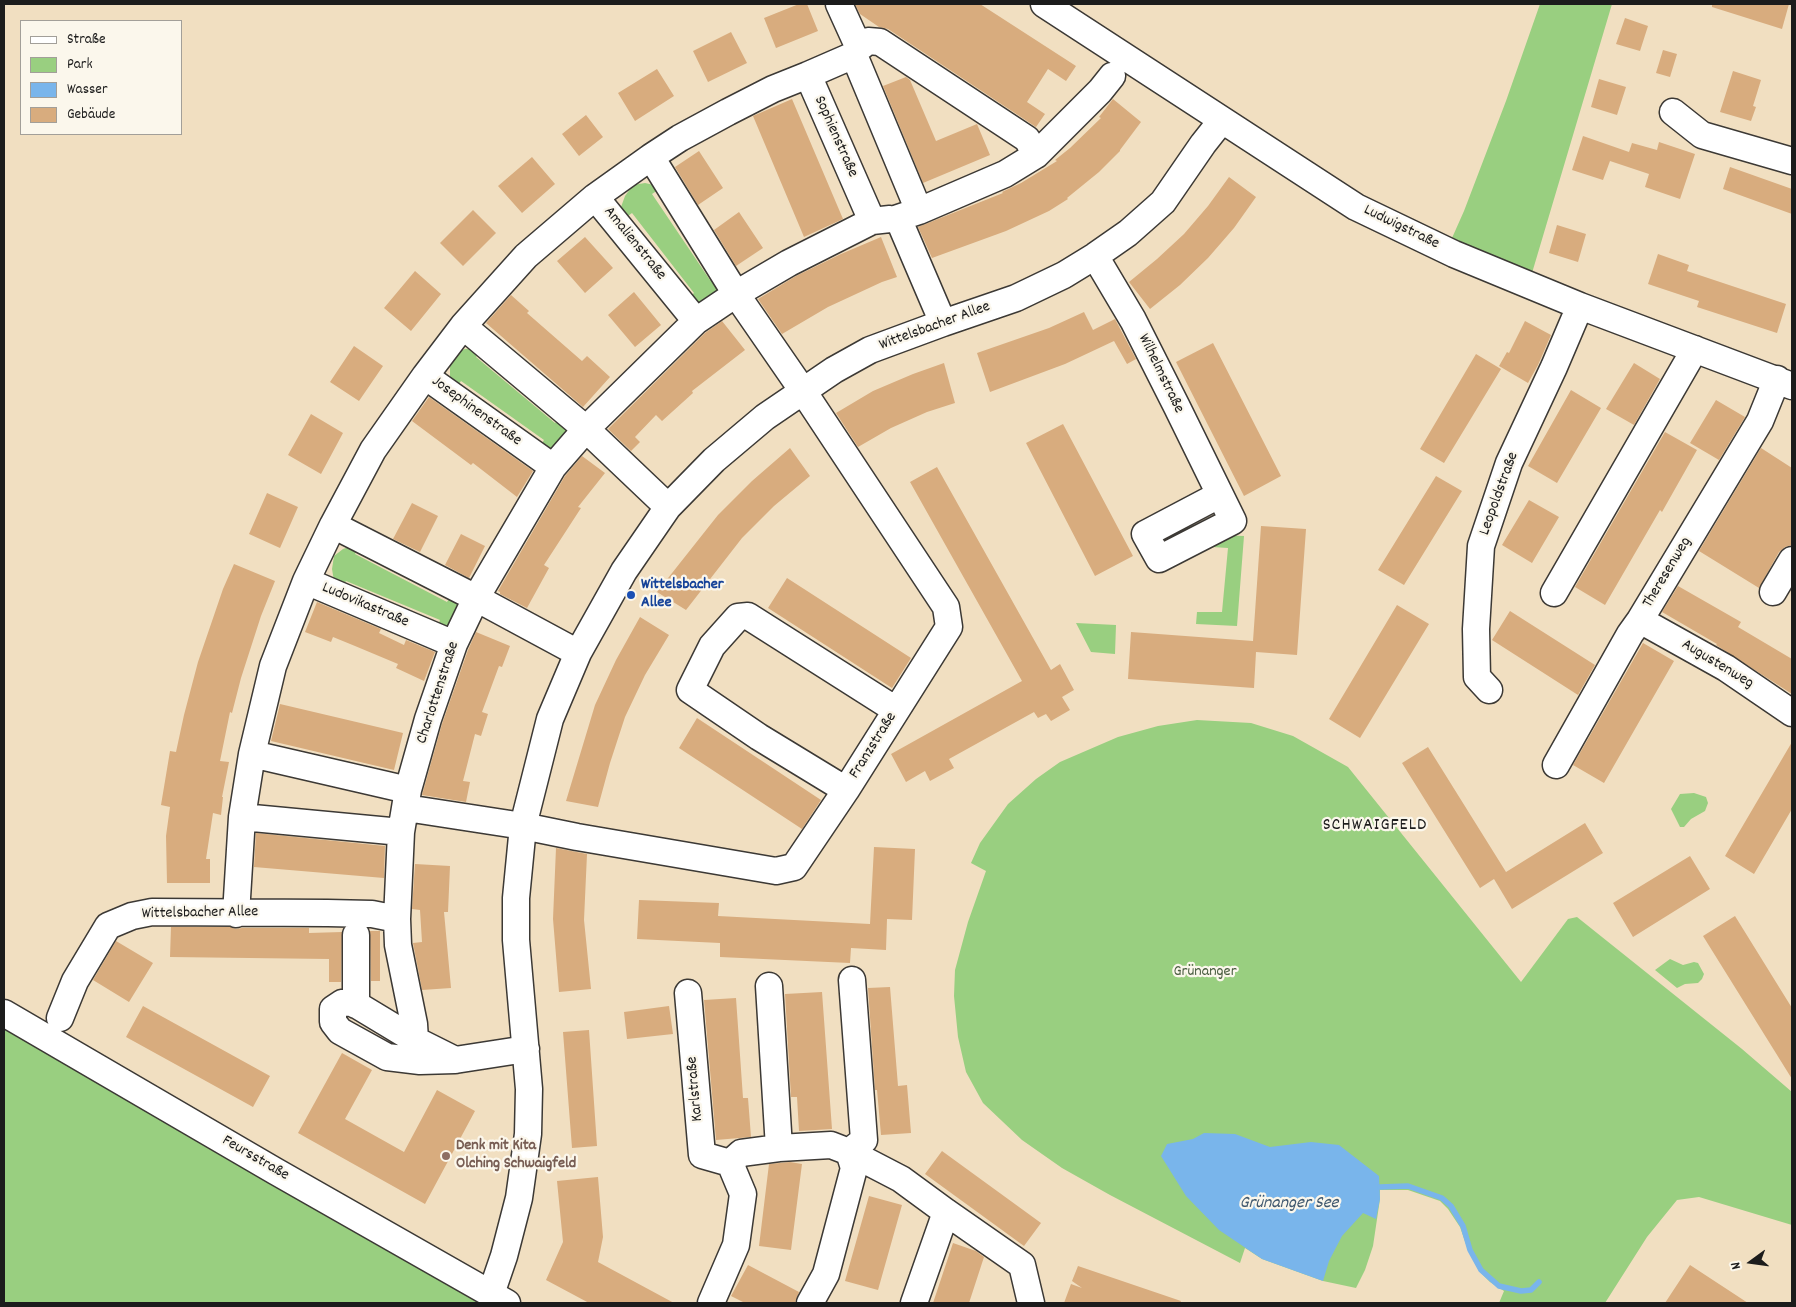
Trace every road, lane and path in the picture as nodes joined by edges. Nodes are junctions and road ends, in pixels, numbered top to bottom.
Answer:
1 (839, 4) edge
2 (1044, 4) edge
3 (856, 52) junction
4 (808, 75) junction
5 (1112, 76) dead end
6 (1673, 112) dead end
7 (1222, 120) junction
8 (1036, 155) junction
9 (651, 157) junction
10 (1792, 160) edge
11 (596, 197) junction
12 (908, 214) junction
13 (872, 220) junction
14 (1095, 256) junction
15 (736, 294) junction
16 (1580, 306) junction
17 (696, 321) junction
18 (943, 323) junction
19 (463, 326) junction
20 (1695, 349) junction
21 (425, 376) junction
22 (1784, 382) edge
23 (803, 391) junction
24 (586, 429) junction
25 (552, 467) junction
26 (1219, 494) dead end
27 (668, 507) junction
28 (333, 525) junction
29 (1792, 560) edge
30 (306, 581) junction
31 (1773, 592) dead end
32 (1554, 593) dead end
33 (476, 598) junction
34 (1640, 620) junction
35 (454, 644) junction
36 (578, 653) junction
37 (1489, 690) dead end
38 (896, 710) junction
39 (1787, 718) edge
40 (252, 754) junction
41 (1556, 766) dead end
42 (846, 790) junction
43 (405, 810) junction
44 (242, 817) junction
45 (523, 826) junction
46 (236, 914) junction
47 (397, 919) junction
48 (356, 935) dead end
49 (852, 980) dead end
50 (769, 986) dead end
51 (688, 993) dead end
52 (356, 1005) junction
53 (4, 1013) edge
54 (60, 1018) dead end
55 (415, 1040) junction
56 (526, 1049) junction
57 (455, 1060) junction
58 (779, 1148) junction
59 (849, 1152) junction
60 (730, 1163) junction
61 (946, 1212) junction
62 (499, 1299) edge
63 (712, 1303) edge
64 (810, 1303) edge
65 (914, 1303) edge
66 (1031, 1303) edge

1 - 3 street
2 - 7 street, Ludwigstraße
3 - 4 street, Sophienstraße
3 - 8 street, Sophienstraße
3 - 12 street
4 - 9 street, Amalienstraße
4 - 13 street, Sophienstraße
5 - 8 street
6 - 10 street
7 - 14 street, Wittelsbacher Allee
7 - 16 street, Ludwigstraße
8 - 12 street
9 - 11 street, Amalienstraße
9 - 15 street
11 - 17 street, Amalienstraße
11 - 19 street, Josephinenstraße
12 - 13 street
12 - 18 street
13 - 15 street
14 - 18 street, Wittelsbacher Allee
14 - 26 street, Wilhelmstraße
15 - 17 street
15 - 23 street
16 - 20 street, Ludwigstraße
16 - 37 street, Leopoldstraße
17 - 24 street
18 - 23 street, Wittelsbacher Allee
19 - 21 street, Josephinenstraße
19 - 24 street
20 - 22 street, Ludwigstraße
20 - 32 street
21 - 25 street, Josephinenstraße
21 - 28 street, Ludovikastraße
22 - 34 street, Theresenweg
23 - 27 street, Wittelsbacher Allee
23 - 38 street, Franzstraße
24 - 25 street
24 - 27 street
25 - 33 street
27 - 36 street, Wittelsbacher Allee
28 - 30 street, Ludovikastraße
28 - 33 street
29 - 31 street
30 - 35 street, Ludovikastraße
30 - 40 street
33 - 35 street, Charlottenstraße
33 - 36 street
34 - 39 street, Augustenweg
34 - 41 street, Theresenweg
35 - 43 street, Charlottenstraße
36 - 45 street, Wittelsbacher Allee
38 - 42 street, Franzstraße
38 - 42 street
40 - 43 street
40 - 44 street
42 - 45 street, Franzstraße
43 - 44 street
43 - 45 street
43 - 47 street, Charlottenstraße
44 - 46 street
45 - 56 street, Wittelsbacher Allee
46 - 47 street, Wittelsbacher Allee
46 - 54 street, Wittelsbacher Allee
47 - 55 street, Charlottenstraße
48 - 52 street
49 - 59 street
50 - 58 street
51 - 60 street, Karlstraße
52 - 55 street
52 - 57 street
53 - 62 street, Feursstraße
55 - 57 street
56 - 57 street
56 - 62 street, Wittelsbacher Allee
58 - 59 street
58 - 60 street
59 - 61 street
59 - 64 street
60 - 63 street
61 - 65 street
61 - 66 street

